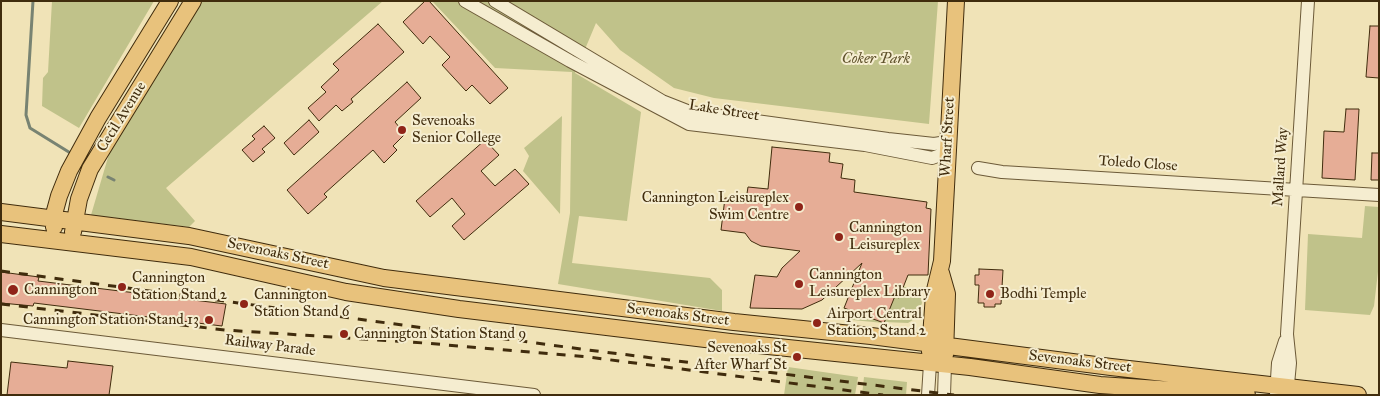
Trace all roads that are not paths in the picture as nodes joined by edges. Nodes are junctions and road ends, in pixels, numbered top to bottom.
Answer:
1 (170, 1) edge
2 (193, 1) edge
3 (465, 1) edge
4 (495, 1) edge
5 (956, 1) edge
6 (1308, 1) edge
7 (947, 148) junction
8 (978, 168) dead end
9 (1296, 190) junction
10 (1379, 195) edge
11 (1, 212) edge
12 (53, 218) junction
13 (75, 221) junction
14 (1, 234) edge
15 (63, 240) junction
16 (384, 278) junction
17 (493, 292) junction
18 (364, 295) junction
19 (483, 312) junction
20 (1, 330) edge
21 (938, 344) junction
22 (938, 364) junction
23 (1282, 390) edge
24 (534, 395) edge
25 (928, 395) edge
26 (944, 395) edge
27 (1247, 395) edge
28 (1358, 395) edge

1 - 12 main road, Cecil Avenue
2 - 13 main road, Cecil Avenue
3 - 7 street, Lake Street
4 - 7 street, Lake Street
5 - 7 main road, Wharf Street
6 - 9 street, Mallard Way
7 - 21 main road, Wharf Street
8 - 9 street, Toledo Close
9 - 10 street, Toledo Close
9 - 23 street, Mallard Way
11 - 12 main road, Sevenoaks Street
12 - 13 main road, Sevenoaks Street
12 - 15 main road, Cecil Avenue
13 - 15 main road, Cecil Avenue
13 - 16 main road, Sevenoaks Street
14 - 15 main road, Sevenoaks Street
15 - 18 main road, Sevenoaks Street
16 - 17 main road, Sevenoaks Street
16 - 18 main road
17 - 19 main road
17 - 21 main road, Sevenoaks Street
18 - 19 main road, Sevenoaks Street
19 - 22 main road, Sevenoaks Street
20 - 24 street, Railway Parade
21 - 22 main road, Wharf Street
21 - 23 main road, Sevenoaks Street
22 - 25 street, Wharf Street
22 - 26 street, Wharf Street
22 - 27 main road, Sevenoaks Street
23 - 28 main road, Sevenoaks Street

